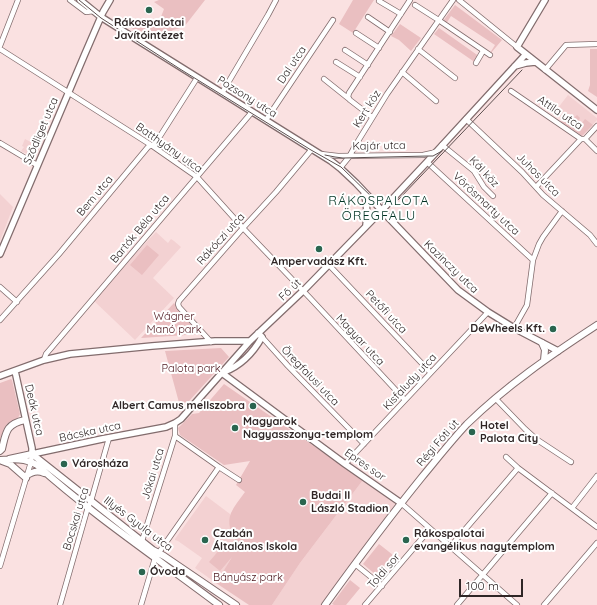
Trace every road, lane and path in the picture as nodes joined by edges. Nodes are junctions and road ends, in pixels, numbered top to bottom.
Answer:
1 (18, 0) edge
2 (70, 0) edge
3 (80, 0) edge
4 (110, 0) edge
5 (276, 0) edge
6 (410, 0) edge
7 (453, 0) edge
8 (459, 0) edge
9 (545, 0) edge
10 (379, 1) edge
11 (415, 5) dead end
12 (94, 11) junction
13 (401, 14) junction
14 (101, 17) junction
15 (368, 17) dead end
16 (333, 20) dead end
17 (439, 20) junction
18 (390, 32) junction
19 (356, 33) dead end
20 (597, 44) edge
21 (0, 46) edge
22 (516, 47) junction
23 (379, 48) junction
24 (0, 49) edge
25 (418, 49) junction
26 (345, 50) dead end
27 (483, 51) junction
28 (526, 54) junction
29 (490, 56) dead end
30 (336, 62) dead end
31 (535, 62) junction
32 (476, 63) dead end
33 (368, 65) junction
34 (515, 67) junction
35 (545, 70) junction
36 (402, 72) junction
37 (360, 77) junction
38 (197, 78) junction
39 (455, 78) dead end
40 (324, 79) dead end
41 (511, 91) dead end
42 (68, 93) junction
43 (222, 93) junction
44 (350, 100) junction
45 (436, 101) dead end
46 (597, 110) edge
47 (252, 112) junction
48 (372, 117) junction
49 (466, 119) junction
50 (266, 120) junction
51 (597, 126) edge
52 (583, 139) junction
53 (0, 143) edge
54 (151, 145) junction
55 (440, 148) junction
56 (312, 149) junction
57 (597, 151) edge
58 (319, 153) junction
59 (350, 156) junction
60 (427, 162) junction
61 (37, 166) junction
62 (340, 168) junction
63 (197, 177) junction
64 (536, 188) junction
65 (363, 190) junction
66 (493, 196) dead end
67 (382, 210) junction
68 (562, 211) junction
69 (366, 225) junction
70 (243, 228) junction
71 (597, 244) edge
72 (0, 254) edge
73 (534, 260) junction
74 (329, 265) junction
75 (0, 287) edge
76 (303, 291) junction
77 (17, 302) junction
78 (488, 312) junction
79 (0, 320) edge
80 (597, 325) edge
81 (514, 328) junction
82 (260, 335) junction
83 (250, 341) junction
84 (210, 342) junction
85 (542, 343) junction
86 (558, 351) junction
87 (44, 360) junction
88 (544, 360) junction
89 (15, 371) junction
90 (430, 372) junction
91 (222, 373) junction
92 (0, 376) edge
93 (496, 399) junction
94 (405, 400) junction
95 (25, 420) junction
96 (175, 423) junction
97 (175, 436) junction
98 (109, 438) junction
99 (364, 444) junction
100 (0, 451) edge
101 (32, 454) junction
102 (506, 457) dead end
103 (9, 459) junction
104 (0, 460) edge
105 (31, 462) junction
106 (571, 462) dead end
107 (345, 464) junction
108 (218, 467) junction
109 (518, 468) junction
110 (48, 476) junction
111 (597, 476) edge
112 (26, 477) junction
113 (239, 480) dead end
114 (552, 493) junction
115 (91, 501) junction
116 (401, 502) junction
117 (88, 507) junction
118 (572, 508) junction
119 (597, 527) edge
120 (430, 529) junction
121 (142, 541) junction
122 (597, 543) edge
123 (450, 547) junction
124 (157, 555) junction
125 (355, 564) junction
126 (0, 566) edge
127 (483, 575) junction
128 (382, 586) junction
129 (60, 605) edge
130 (141, 605) edge
131 (219, 605) edge
132 (236, 605) edge
133 (325, 605) edge
134 (366, 605) edge
135 (456, 605) edge
136 (516, 605) edge
137 (544, 605) edge

1 - 21 street
2 - 12 street, Pozsony utca
3 - 12 street, Pozsony utca
4 - 14 street, Sződliget utca
5 - 43 street
6 - 13 street
7 - 17 street, Kert köz
8 - 22 street
9 - 22 street
10 - 13 street
11 - 17 street
12 - 14 street, Pozsony utca
13 - 18 street
14 - 38 street, Pozsony utca
14 - 42 street, Sződliget utca
15 - 18 street
16 - 50 street, Dal utca
17 - 25 street, Kert köz
17 - 27 street
18 - 23 street
19 - 23 street
20 - 35 street
22 - 28 street
23 - 33 street
24 - 42 street, Batthyány utca
25 - 36 street, Kert köz
25 - 39 street
26 - 33 street
27 - 29 street
27 - 32 street
28 - 31 street
28 - 34 street, Fő út
30 - 37 street
31 - 34 street
31 - 35 street
33 - 37 street
34 - 49 street, Fő út
35 - 46 street
36 - 45 street
36 - 48 street, Kert köz
37 - 44 street
38 - 43 street, Pozsony utca
38 - 54 street, Bem utca
40 - 44 street
41 - 52 street, Attila utca
42 - 54 street, Batthyány utca
42 - 61 street, Sződliget utca
43 - 47 street, Pozsony utca
44 - 48 street
47 - 50 street, Pozsony utca
47 - 63 street, Bartók Béla utca
48 - 59 street, Kert köz
49 - 55 street, Fő út
49 - 64 street, Juhos utca
50 - 56 street, Pozsony utca
51 - 52 street
52 - 57 street, Attila utca
52 - 64 street
53 - 61 street
54 - 63 street, Batthyány utca
54 - 77 street, Bem utca
55 - 59 street, Kajár utca
55 - 60 street, Fő út
55 - 66 street, Kál köz
56 - 58 street, Pozsony utca
56 - 70 street, Rákóczi utca
58 - 59 street, Kajár utca
58 - 62 street, Pozsony utca
59 - 62 street, Kert köz
60 - 67 street, Fő út
60 - 73 street, Vörösmarty utca
61 - 72 street, Sződliget utca
62 - 65 street, Pozsony utca
63 - 70 street, Batthyány utca
63 - 87 street, Bartók Béla utca
64 - 68 street, Juhos utca
65 - 67 street, Pozsony utca
65 - 69 street
67 - 69 street, Fő út
67 - 78 street, Kazinczy utca
68 - 71 street, Juhos utca
68 - 73 street
69 - 74 street, Fő út
70 - 76 street, Batthyány utca
70 - 84 street, Rákóczi utca
73 - 81 street
74 - 76 street, Fő út
74 - 90 street, Petőfi utca
75 - 77 street
76 - 82 street, Fő út
76 - 94 street, Magyar utca
77 - 79 street, Bem utca
78 - 81 street, Kazinczy utca
78 - 90 street, Kisfaludy utca
80 - 86 main road, Régi Fóti út
81 - 85 street, Kazinczy utca
82 - 83 street, Fő út
82 - 91 street
82 - 99 street, Öregfalusi utca
83 - 84 street
83 - 91 street, Fő út
84 - 87 street
85 - 86 street, Kazinczy utca
85 - 88 main road
86 - 88 main road, Régi Fóti út
87 - 89 street
88 - 93 main road, Régi Fóti út
89 - 92 street
89 - 95 street, Deák utca
90 - 94 street, Kisfaludy utca
91 - 96 street, Fő út
91 - 107 street, Epres sor
93 - 106 street
93 - 116 main road, Régi Fóti út
94 - 99 street, Kisfaludy utca
95 - 100 main road
95 - 101 street, Deák utca
96 - 97 street, Jókai utca
96 - 98 street, Bácska utca
97 - 108 street
97 - 121 street, Jókai utca
98 - 101 street, Bácska utca
98 - 115 street, Bocskai utca
99 - 107 street, Kisfaludy utca
101 - 103 main road, Bácska utca
101 - 105 street
101 - 115 main road, Illyés Gyula utca
102 - 109 street
103 - 104 main road, Bácska utca
103 - 105 main road, Bácska utca
104 - 112 main road
105 - 110 main road, Illyés Gyula utca
105 - 112 street
107 - 116 street, Epres sor
108 - 113 street
108 - 124 street
109 - 114 street
109 - 123 street
110 - 112 main road
110 - 117 main road, Illyés Gyula utca
111 - 118 street
112 - 126 street
114 - 118 street
114 - 127 street
115 - 117 street, Bocskai utca
115 - 121 main road, Illyés Gyula utca
116 - 120 street
116 - 125 main road, Régi Fóti út
117 - 124 main road, Illyés Gyula utca
117 - 129 street, Bocskai utca
118 - 119 street
120 - 123 street
120 - 128 street, Toldi sor
121 - 124 main road, Illyés Gyula utca
122 - 137 street
123 - 127 street
124 - 130 street
124 - 131 main road, Illyés Gyula utca
124 - 132 main road, Illyés Gyula utca
125 - 128 street
125 - 133 main road, Régi Fóti út
127 - 135 street
127 - 136 street
128 - 134 street, Toldi sor

